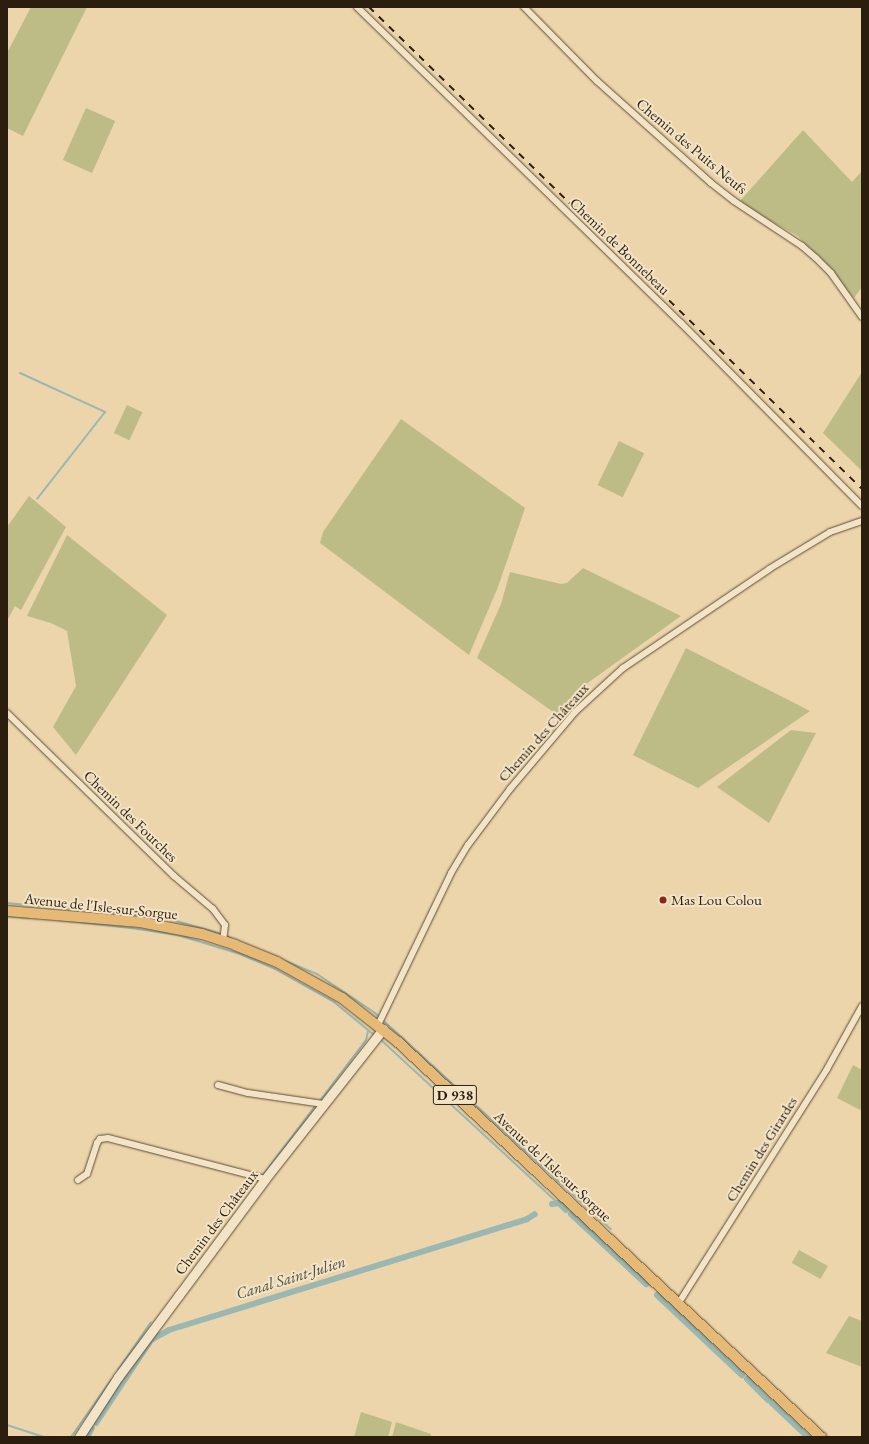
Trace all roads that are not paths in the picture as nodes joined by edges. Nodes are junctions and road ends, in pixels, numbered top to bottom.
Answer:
1 (357, 7) edge
2 (524, 7) edge
3 (862, 317) edge
4 (862, 506) edge
5 (862, 521) edge
6 (7, 713) edge
7 (7, 911) edge
8 (223, 941) junction
9 (862, 1006) edge
10 (381, 1027) junction
11 (218, 1085) dead end
12 (323, 1104) junction
13 (265, 1179) junction
14 (78, 1180) dead end
15 (678, 1304) junction
16 (80, 1437) edge
17 (821, 1437) edge

1 - 4 street, Chemin de Bonnebeau
2 - 3 street, Chemin des Puits Neufs
5 - 10 street, Chemin des Châteaux
6 - 8 street, Chemin des Fourches
7 - 8 main road, Avenue de l'Isle-sur-Sorgue / D 938
8 - 10 main road, Avenue de l'Isle-sur-Sorgue / D 938
9 - 15 street, Chemin des Girardes
10 - 12 street, Chemin des Châteaux
10 - 15 main road, Avenue de l'Isle-sur-Sorgue / D 938
11 - 12 street
12 - 13 street, Chemin des Châteaux
13 - 14 street
13 - 16 street, Chemin des Châteaux
15 - 17 main road, Avenue de l'Isle-sur-Sorgue / D 938

